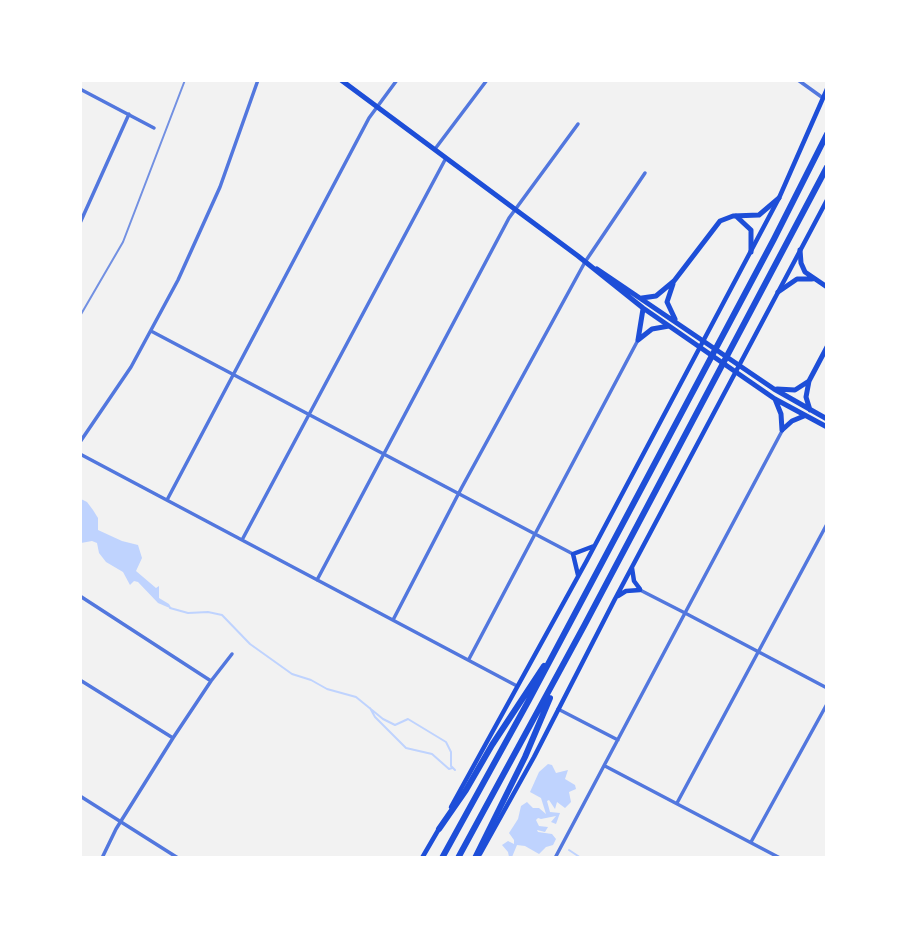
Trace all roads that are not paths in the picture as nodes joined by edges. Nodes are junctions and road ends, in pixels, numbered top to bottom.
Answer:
1 (258, 80) edge
2 (341, 80) edge
3 (397, 80) edge
4 (487, 80) edge
5 (798, 80) edge
6 (80, 89) edge
7 (827, 89) edge
8 (823, 98) junction
9 (378, 107) junction
10 (129, 114) junction
11 (578, 124) dead end
12 (154, 128) dead end
13 (827, 134) edge
14 (435, 149) junction
15 (446, 158) junction
16 (827, 167) edge
17 (645, 173) dead end
18 (779, 198) junction
19 (827, 201) edge
20 (516, 210) junction
21 (736, 216) junction
22 (80, 223) edge
23 (800, 250) junction
24 (751, 252) junction
25 (585, 262) junction
26 (814, 279) junction
27 (674, 281) junction
28 (827, 286) edge
29 (778, 292) junction
30 (642, 298) junction
31 (643, 309) junction
32 (676, 322) junction
33 (669, 326) junction
34 (151, 331) junction
35 (638, 340) junction
36 (827, 347) edge
37 (234, 373) junction
38 (809, 381) junction
39 (774, 389) junction
40 (775, 399) junction
41 (810, 410) junction
42 (309, 414) junction
43 (804, 416) junction
44 (827, 419) edge
45 (827, 427) edge
46 (782, 430) junction
47 (80, 442) edge
48 (80, 454) edge
49 (385, 454) junction
50 (460, 494) junction
51 (167, 500) junction
52 (827, 524) edge
53 (535, 534) junction
54 (242, 540) junction
55 (595, 546) junction
56 (573, 554) junction
57 (632, 566) junction
58 (578, 578) junction
59 (317, 580) junction
60 (640, 590) junction
61 (80, 596) edge
62 (615, 599) junction
63 (685, 614) junction
64 (393, 620) junction
65 (560, 642) junction
66 (758, 652) junction
67 (232, 654) dead end
68 (469, 659) junction
69 (557, 676) junction
70 (80, 680) edge
71 (211, 681) junction
72 (517, 686) junction
73 (827, 688) edge
74 (827, 704) edge
75 (558, 709) junction
76 (173, 738) junction
77 (618, 740) junction
78 (604, 765) junction
79 (80, 796) edge
80 (677, 803) junction
81 (121, 821) junction
82 (439, 829) junction
83 (751, 842) junction
84 (102, 858) edge
85 (178, 858) edge
86 (422, 858) edge
87 (442, 858) edge
88 (458, 858) edge
89 (476, 858) edge
90 (555, 858) edge
91 (780, 858) edge

1 - 34 street
2 - 9 main road
3 - 9 street
4 - 14 street
5 - 8 street
6 - 10 street
7 - 8 main road
8 - 18 main road
9 - 14 main road
9 - 37 street
10 - 12 street
10 - 22 street
11 - 20 street
13 - 65 highway
14 - 15 main road
15 - 20 main road
15 - 42 street
16 - 69 highway
17 - 25 street
18 - 21 main road
18 - 24 main road
19 - 23 main road
20 - 25 main road
20 - 49 street
21 - 24 main road
21 - 27 main road
23 - 26 main road
23 - 29 main road
24 - 55 main road
25 - 30 main road
25 - 31 main road
25 - 50 street
26 - 28 main road
26 - 29 main road
27 - 30 main road
27 - 32 main road
29 - 57 main road
30 - 32 main road
31 - 33 main road
31 - 35 main road
32 - 39 main road
33 - 35 main road
33 - 40 main road
34 - 37 street
34 - 47 street
35 - 53 street
36 - 38 main road
37 - 42 street
37 - 51 street
38 - 39 main road
38 - 41 main road
39 - 41 main road
40 - 43 main road
40 - 46 main road
41 - 44 main road
42 - 49 street
42 - 54 street
43 - 45 main road
43 - 46 main road
46 - 63 street
48 - 51 street
49 - 50 street
49 - 59 street
50 - 53 street
50 - 64 street
51 - 54 street
52 - 66 street
53 - 56 street
53 - 68 street
54 - 59 street
55 - 56 main road
55 - 58 main road
56 - 58 main road
57 - 60 main road
57 - 62 main road
58 - 72 main road
59 - 64 street
60 - 62 main road
60 - 63 street
61 - 71 street
62 - 75 main road
63 - 66 street
63 - 77 street
64 - 68 street
65 - 82 highway
65 - 87 highway
66 - 73 street
66 - 80 street
67 - 71 street
68 - 72 street
69 - 88 highway
69 - 89 highway
70 - 76 street
71 - 76 street
72 - 82 main road
74 - 83 street
75 - 77 street
75 - 89 main road
76 - 81 street
77 - 78 street
78 - 80 street
78 - 90 street
79 - 81 street
80 - 83 street
81 - 84 street
81 - 85 street
82 - 86 main road
83 - 91 street

